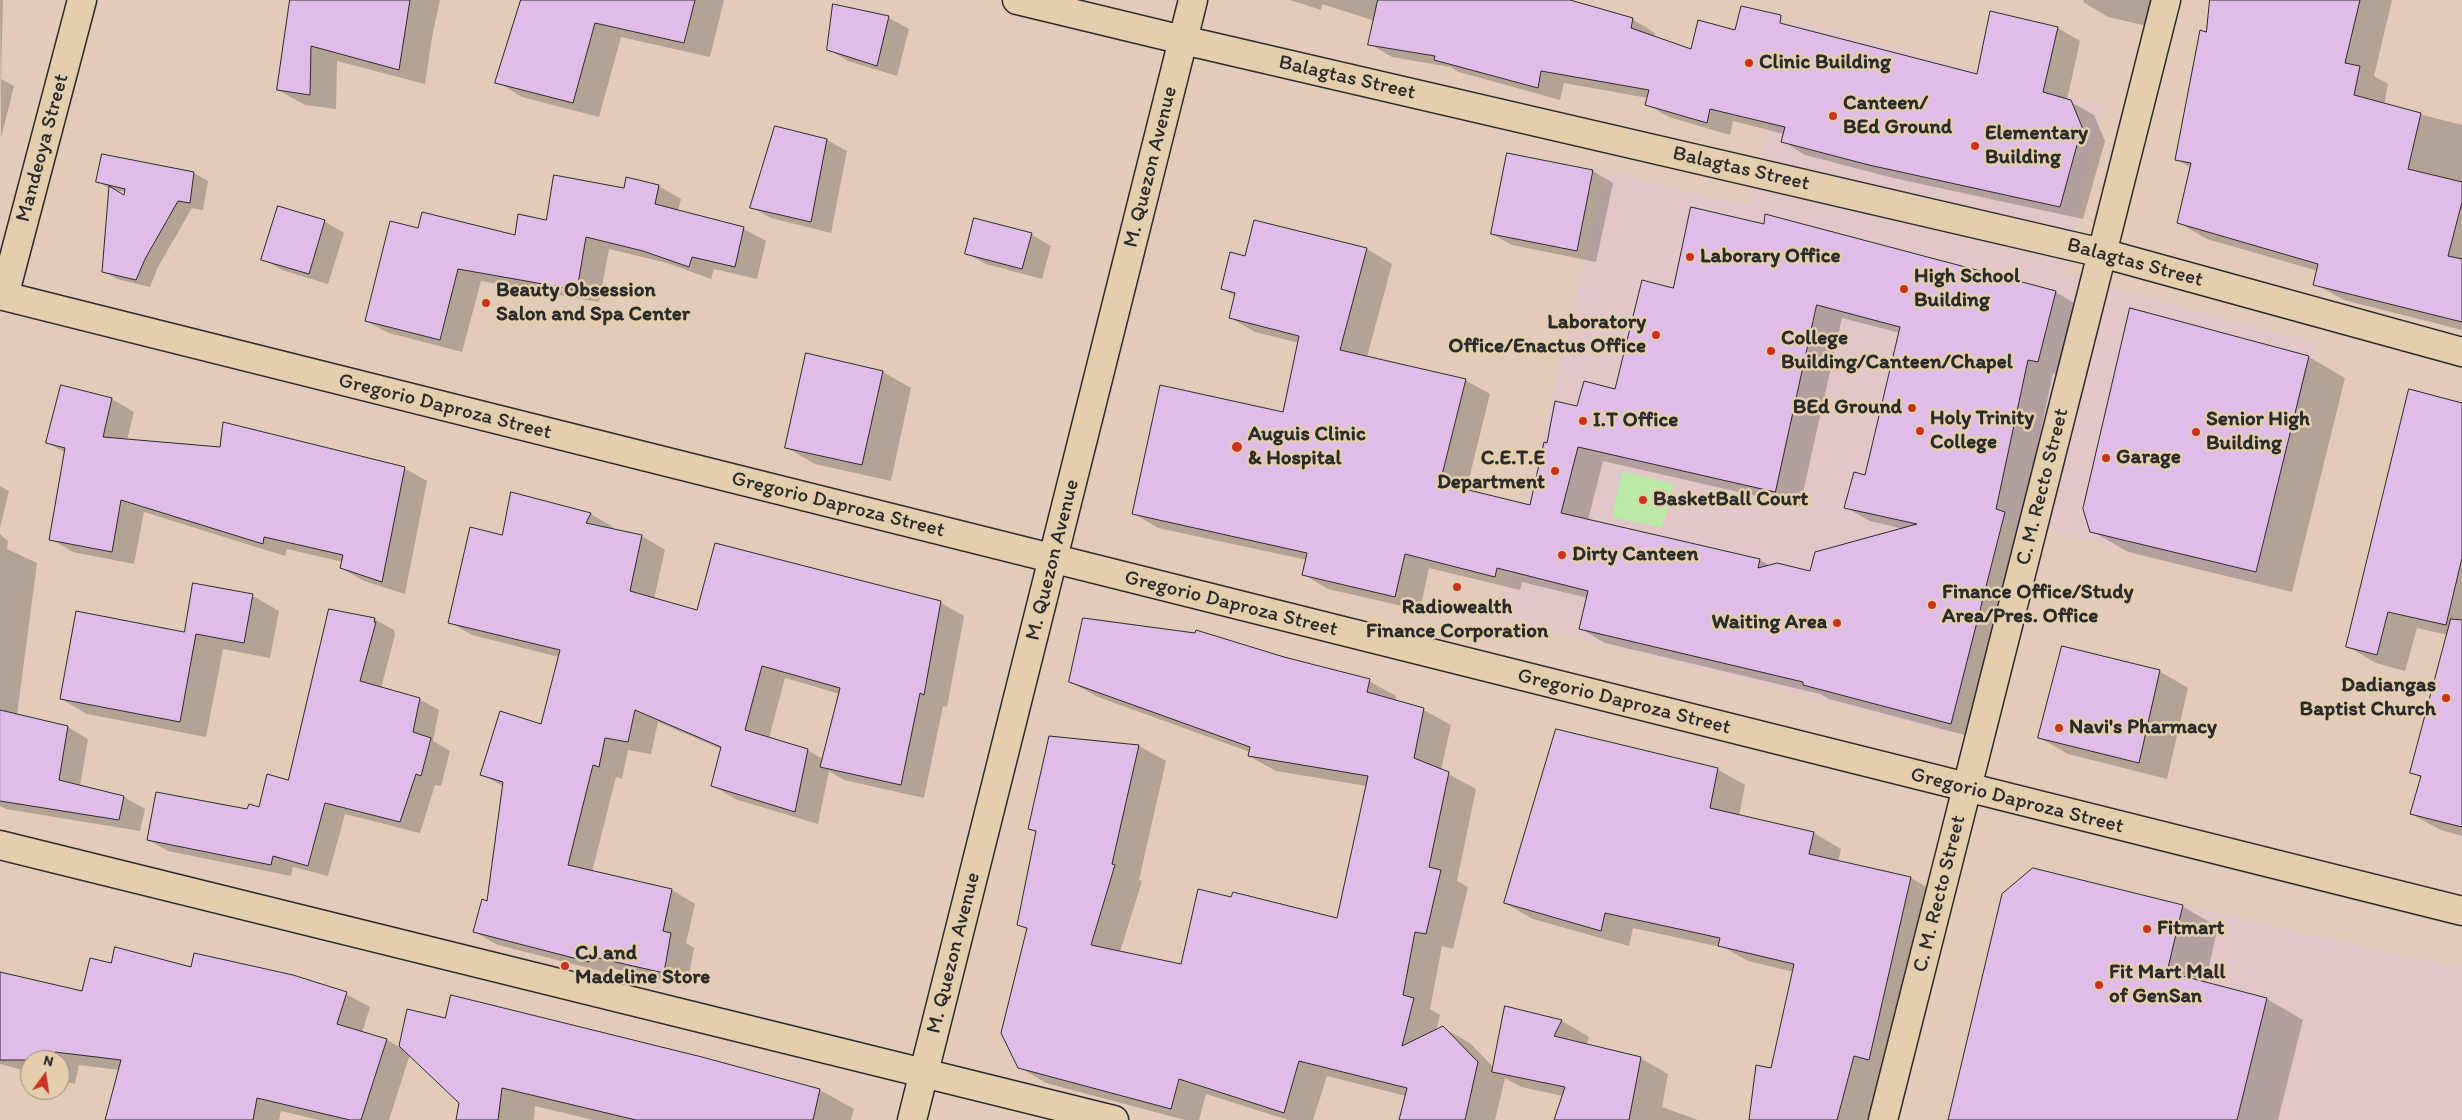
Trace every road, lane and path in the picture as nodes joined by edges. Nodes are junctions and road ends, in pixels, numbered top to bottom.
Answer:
1 (82, 0) edge
2 (1017, 0) edge
3 (1192, 0) edge
4 (2166, 0) edge
5 (1183, 40) junction
6 (2102, 253) junction
7 (2, 296) edge
8 (2462, 352) edge
9 (1053, 559) junction
10 (1966, 788) junction
11 (0, 845) edge
12 (2462, 911) edge
13 (923, 1072) junction
14 (912, 1120) edge
15 (1114, 1120) edge
16 (1883, 1120) edge

1 - 7 street, Mandeoya Street
2 - 5 street, Balagtas Street
3 - 5 street, M. Quezon Avenue
4 - 6 street, C. M. Recto Street
5 - 6 street, Balagtas Street
5 - 9 street, M. Quezon Avenue
6 - 8 street, Balagtas Street
6 - 10 street, C. M. Recto Street
7 - 9 street, Gregorio Daproza Street
9 - 10 street, Gregorio Daproza Street
9 - 13 street, M. Quezon Avenue
10 - 12 street, Gregorio Daproza Street
10 - 16 street, C. M. Recto Street
11 - 13 street
13 - 14 street, M. Quezon Avenue
13 - 15 street

